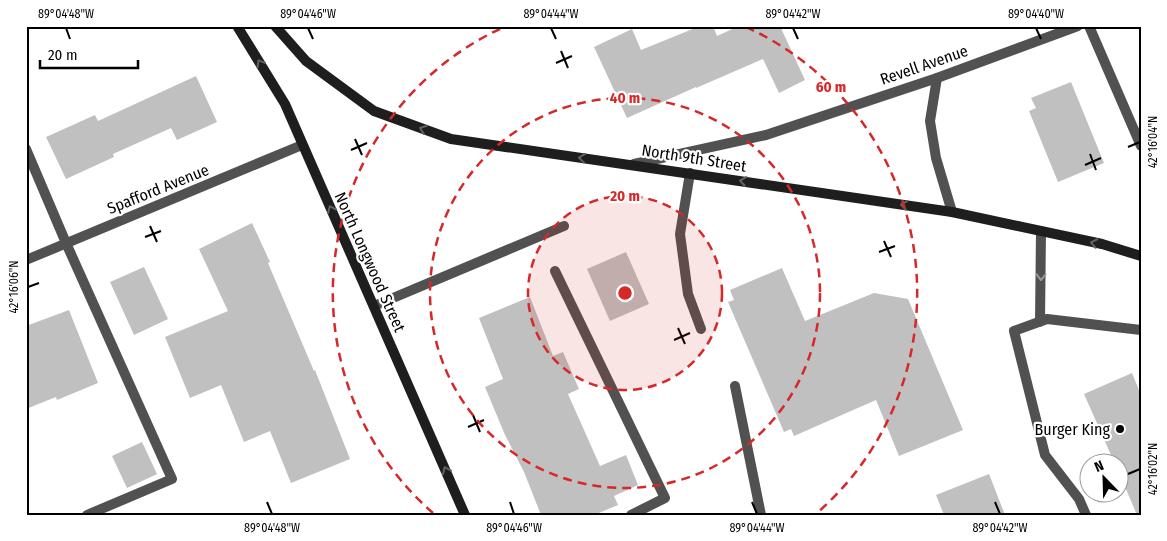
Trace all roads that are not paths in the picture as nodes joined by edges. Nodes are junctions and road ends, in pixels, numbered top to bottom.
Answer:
1 (238, 26) edge
2 (275, 26) edge
3 (1078, 26) edge
4 (1089, 26) edge
5 (937, 78) junction
6 (302, 145) junction
7 (1141, 146) edge
8 (26, 149) edge
9 (634, 164) junction
10 (690, 173) junction
11 (952, 212) junction
12 (564, 226) dead end
13 (1041, 231) junction
14 (66, 243) junction
15 (1141, 256) edge
16 (26, 260) edge
17 (555, 271) dead end
18 (374, 306) junction
19 (1040, 322) junction
20 (701, 329) dead end
21 (1141, 330) edge
22 (735, 386) dead end
23 (87, 515) edge
24 (465, 515) edge
25 (631, 515) edge
26 (761, 515) edge
27 (1086, 515) edge

6 -> 1 main road, North Longwood Street
9 -> 2 main road, North 9th Street
3 - 5 street, Revell Avenue
4 - 7 street
5 - 9 street, Revell Avenue
5 - 11 street
6 - 14 street, Spafford Avenue
18 -> 6 main road, North Longwood Street
8 - 14 street
9 - 10 main road, North 9th Street
11 -> 10 main road, North 9th Street
10 - 20 street
11 - 13 main road, North 9th Street
12 - 18 street
15 -> 13 main road, North 9th Street
13 -> 19 street
14 - 16 street, Spafford Avenue
14 - 23 street
17 - 25 street
24 -> 18 main road, North Longwood Street
19 - 21 street
19 - 27 street
22 - 26 street

